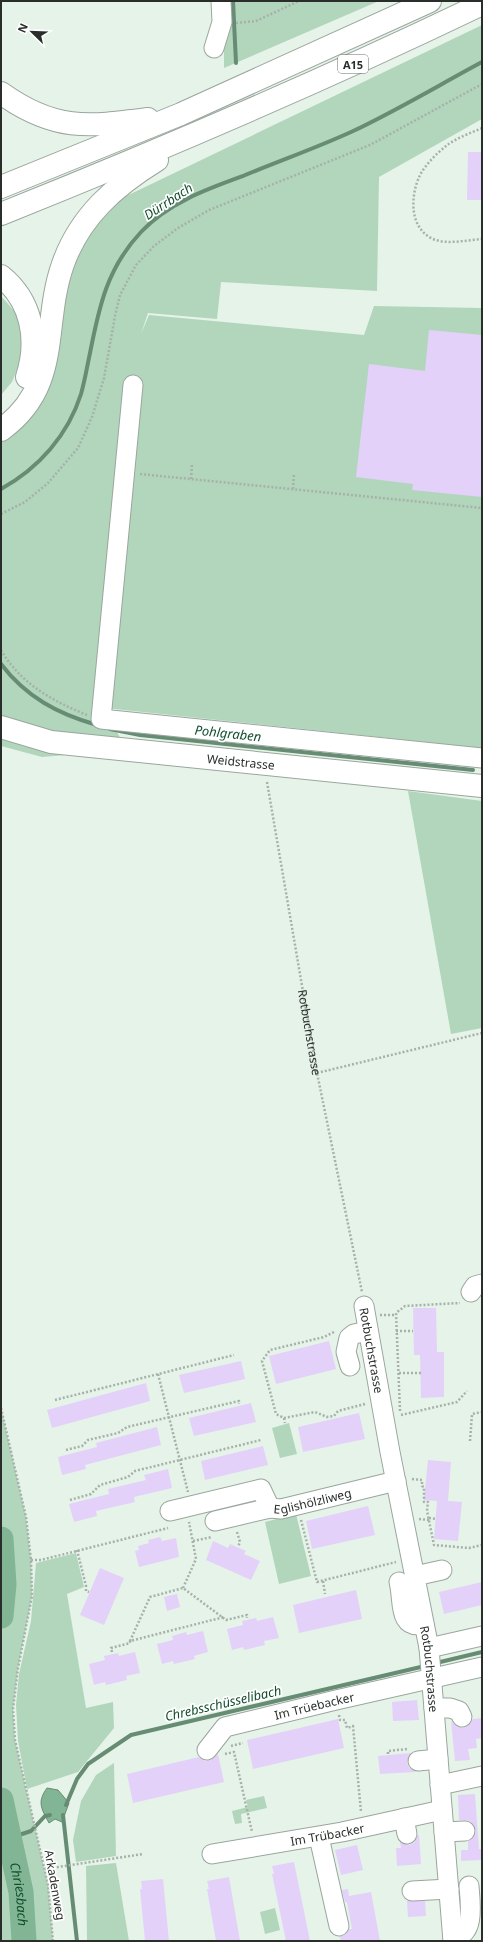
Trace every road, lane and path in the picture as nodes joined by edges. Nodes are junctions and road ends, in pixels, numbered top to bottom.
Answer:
1 (221, 1) edge
2 (299, 1) edge
3 (430, 1) edge
4 (482, 4) edge
5 (242, 24) dead end
6 (214, 48) dead end
7 (482, 84) edge
8 (1, 93) edge
9 (180, 114) junction
10 (234, 117) junction
11 (482, 128) edge
12 (1, 188) edge
13 (1, 214) edge
14 (482, 239) edge
15 (1, 276) edge
16 (133, 385) dead end
17 (1, 411) edge
18 (1, 430) edge
19 (192, 464) dead end
20 (126, 473) junction
21 (294, 474) dead end
22 (191, 479) junction
23 (293, 489) junction
24 (482, 508) edge
25 (1, 514) edge
26 (1, 650) edge
27 (101, 719) junction
28 (1, 727) edge
29 (482, 758) edge
30 (264, 764) junction
31 (482, 786) edge
32 (482, 1033) edge
33 (317, 1073) junction
34 (473, 1292) edge
35 (364, 1306) joint
36 (338, 1330) dead end
37 (368, 1331) junction
38 (396, 1331) junction
39 (414, 1331) dead end
40 (297, 1343) junction
41 (298, 1347) dead end
42 (234, 1355) dead end
43 (350, 1366) dead end
44 (399, 1373) junction
45 (421, 1373) dead end
46 (158, 1374) junction
47 (467, 1391) dead end
48 (57, 1401) dead end
49 (239, 1404) dead end
50 (364, 1405) dead end
51 (1, 1408) edge
52 (482, 1412) edge
53 (392, 1417) junction
54 (169, 1418) junction
55 (284, 1418) junction
56 (285, 1423) dead end
57 (261, 1440) dead end
58 (470, 1441) dead end
59 (68, 1450) dead end
60 (180, 1459) junction
61 (403, 1480) junction
62 (70, 1500) dead end
63 (183, 1508) junction
64 (270, 1508) junction
65 (300, 1517) dead end
66 (429, 1518) junction
67 (436, 1519) dead end
68 (215, 1522) dead end
69 (482, 1545) edge
70 (77, 1550) junction
71 (32, 1560) junction
72 (400, 1561) dead end
73 (442, 1570) dead end
74 (407, 1579) junction
75 (323, 1581) junction
76 (183, 1588) junction
77 (89, 1592) dead end
78 (326, 1594) dead end
79 (225, 1617) junction
80 (247, 1618) dead end
81 (482, 1636) edge
82 (130, 1641) junction
83 (112, 1652) dead end
84 (430, 1663) junction
85 (482, 1667) edge
86 (434, 1708) junction
87 (462, 1717) dead end
88 (346, 1722) dead end
89 (243, 1743) dead end
90 (230, 1746) dead end
91 (207, 1750) dead end
92 (407, 1753) joint
93 (226, 1754) dead end
94 (388, 1754) dead end
95 (438, 1759) junction
96 (482, 1776) edge
97 (440, 1785) junction
98 (442, 1810) junction
99 (362, 1819) dead end
100 (465, 1831) dead end
101 (444, 1832) junction
102 (319, 1836) junction
103 (254, 1838) dead end
104 (143, 1854) dead end
105 (212, 1854) dead end
106 (45, 1868) junction
107 (469, 1886) dead end
108 (449, 1889) junction
109 (412, 1890) dead end
110 (339, 1926) dead end
111 (453, 1939) edge
112 (53, 1941) edge

1 - 6 street
2 - 5 path
3 - 9 main road, A15
4 - 10 main road, A15
7 - 25 path
8 - 9 main road
9 - 12 main road, A15
10 - 13 main road, A15
10 - 18 main road
11 - 14 path
15 - 17 main road
16 - 20 street
19 - 22 path
20 - 22 path
20 - 27 street
21 - 23 path
22 - 23 path
23 - 24 path
26 - 27 path
27 - 29 street
28 - 30 main road, Weidstrasse
30 - 31 main road, Weidstrasse
30 - 33 path, Rotbuchstrasse
32 - 33 path
33 - 35 path, Rotbuchstrasse
34 - 38 path
35 - 37 street, Rotbuchstrasse
36 - 40 path
37 - 43 street
37 - 53 street, Rotbuchstrasse
38 - 39 path
38 - 44 path
40 - 41 path
40 - 55 path
42 - 46 path
44 - 45 path
44 - 53 path
46 - 48 path
46 - 54 path
47 - 53 path
49 - 54 path
50 - 55 path
51 - 71 path, Arkadenweg
52 - 58 path
53 - 61 street, Rotbuchstrasse
54 - 59 path
54 - 60 path
55 - 56 path
57 - 60 path
60 - 62 path
60 - 63 path
61 - 64 street, Eglishölzliweg
61 - 66 path
61 - 74 street, Rotbuchstrasse
63 - 64 street, Eglishölzliweg
63 - 70 path
63 - 76 path
64 - 68 street
65 - 75 path
66 - 67 path
66 - 69 path
70 - 71 path
70 - 77 path
71 - 106 path, Arkadenweg
72 - 75 path
73 - 74 street
74 - 84 street, Rotbuchstrasse
75 - 78 path
76 - 79 path
76 - 82 path
79 - 80 path
79 - 82 path
81 - 84 street
82 - 83 path
84 - 85 street
84 - 86 street, Rotbuchstrasse
84 - 91 street, Im Trüebacker
86 - 87 street
86 - 95 street, Rotbuchstrasse
88 - 99 path
89 - 90 path
92 - 94 path
92 - 95 street
93 - 103 path
95 - 97 street, Rotbuchstrasse
96 - 97 street
97 - 98 street, Rotbuchstrasse
98 - 101 street, Rotbuchstrasse
98 - 102 street, Im Trübacker
100 - 101 street
101 - 108 street, Rotbuchstrasse
102 - 105 street, Im Trübacker
102 - 110 street
104 - 106 path
106 - 112 path, Arkadenweg
107 - 111 street
108 - 109 street
108 - 111 street, Rotbuchstrasse

